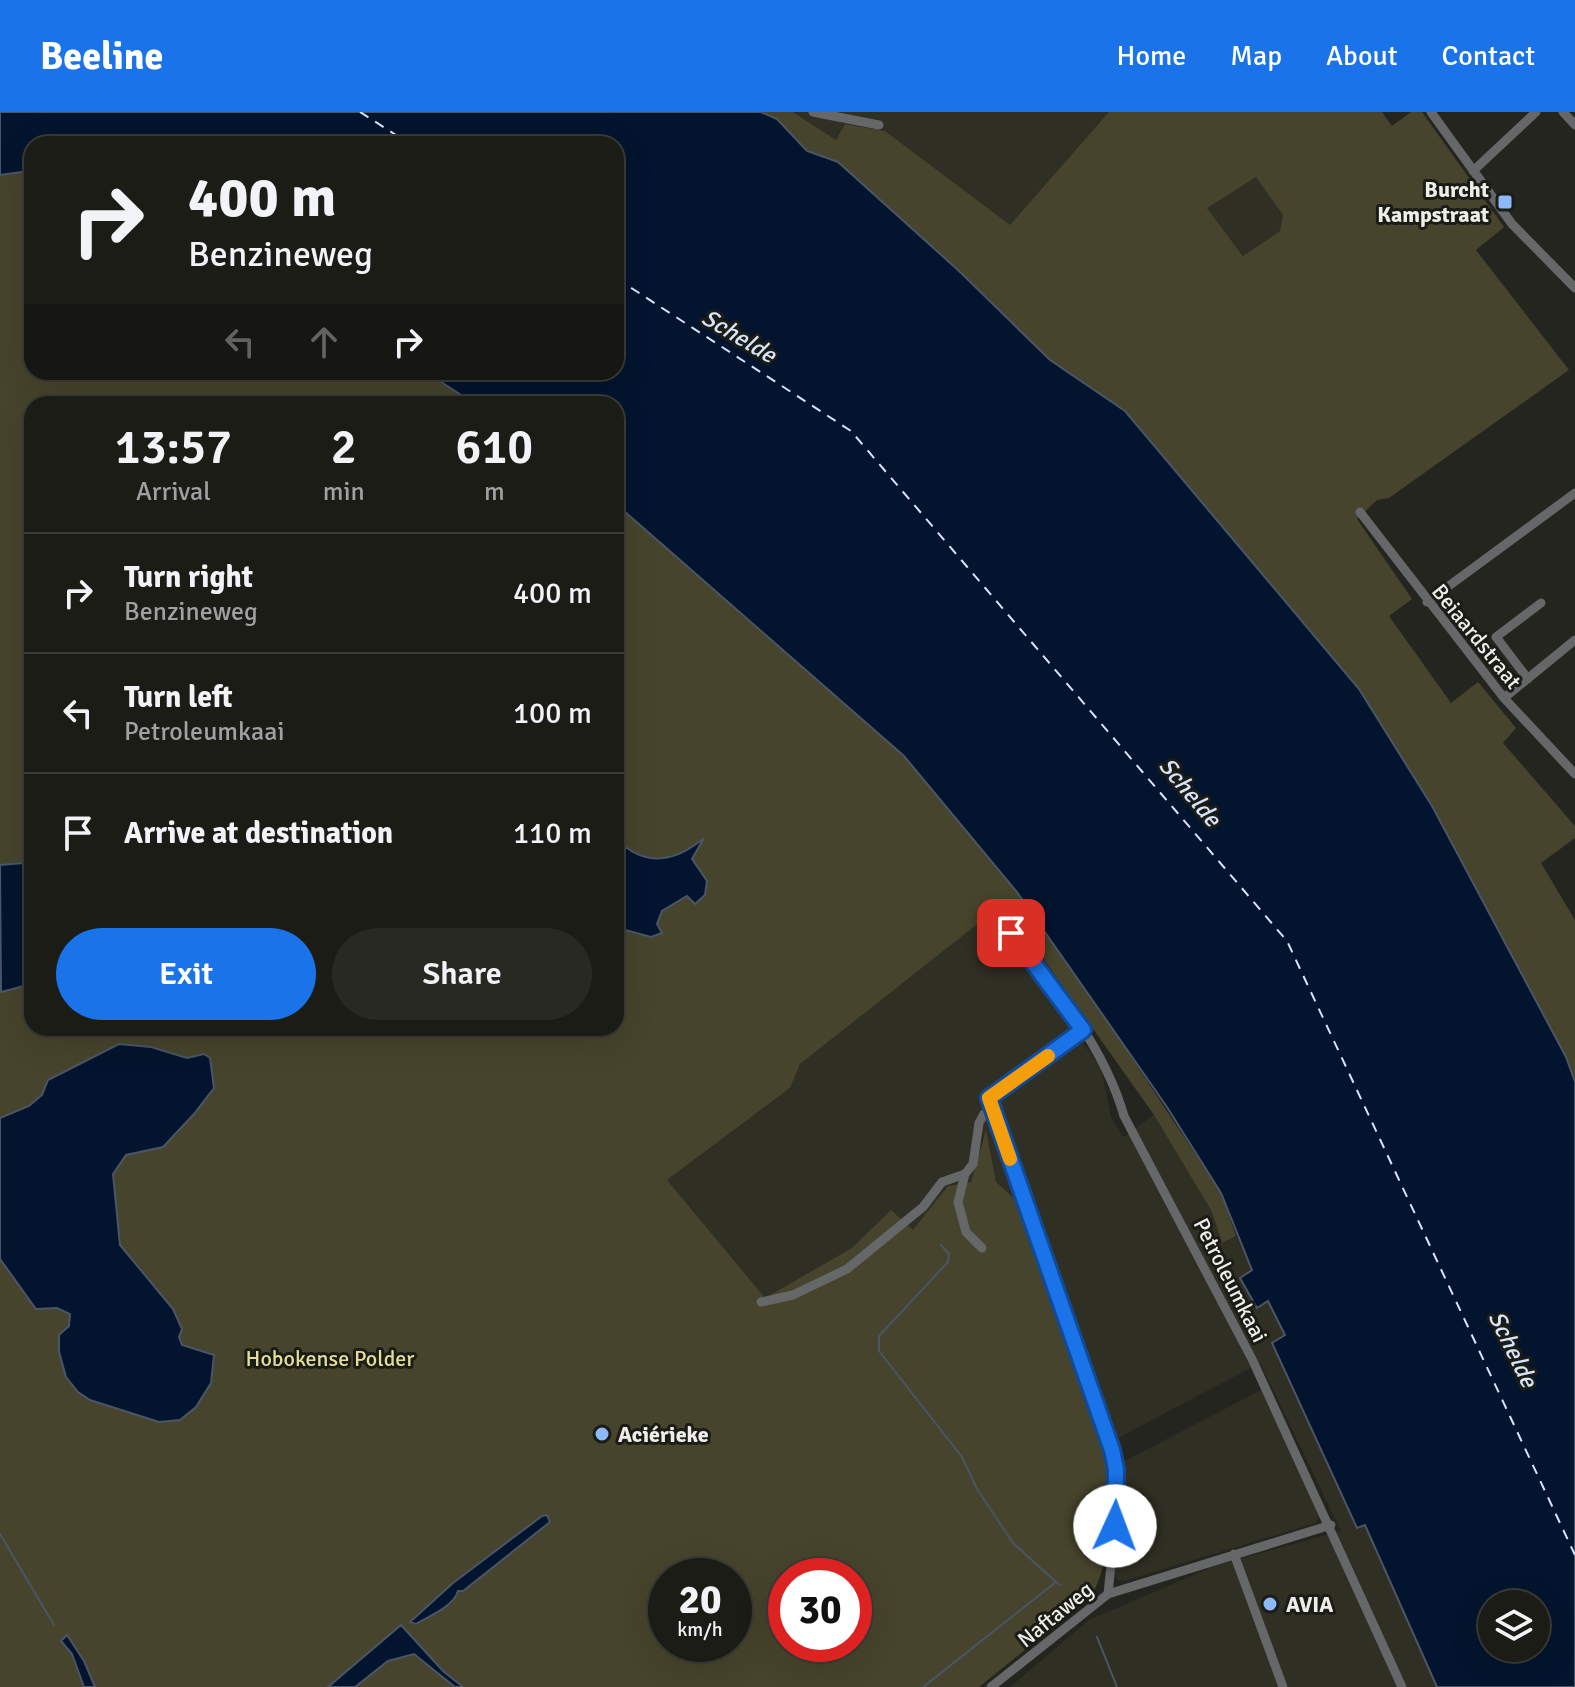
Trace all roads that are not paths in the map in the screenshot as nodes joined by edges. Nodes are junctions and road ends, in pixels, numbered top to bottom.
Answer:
1 (813, 112) edge
2 (1431, 112) edge
3 (1536, 112) edge
4 (1563, 112) edge
5 (879, 125) dead end
6 (1575, 125) edge
7 (1473, 171) junction
8 (1575, 288) edge
9 (1575, 493) edge
10 (1360, 512) dead end
11 (1427, 602) junction
12 (1541, 603) dead end
13 (1575, 640) edge
14 (1528, 679) junction
15 (1504, 698) junction
16 (1575, 774) edge
17 (994, 911) dead end
18 (1083, 1030) junction
19 (994, 1109) junction
20 (965, 1174) junction
21 (982, 1248) dead end
22 (761, 1302) dead end
23 (1331, 1525) junction
24 (1234, 1554) junction
25 (1108, 1594) junction
26 (991, 1687) edge
27 (1283, 1687) edge
28 (1402, 1687) edge

1 - 5 street
2 - 7 street
3 - 7 street
4 - 6 street
7 - 8 street
9 - 11 street
10 - 11 street, Beiaardstraat
11 - 15 street, Beiaardstraat
12 - 14 street, Beiaardstraat
13 - 14 street
14 - 15 street
15 - 16 street, Beiaardstraat
17 - 18 street, Petroleumkaai
18 - 19 street
18 - 23 street, Petroleumkaai
19 - 20 street
19 - 25 street
20 - 21 street
20 - 22 street
23 - 24 street, Naftaweg
23 - 28 street, Petroleumkaai
24 - 25 street, Naftaweg
24 - 27 street
25 - 26 street, Naftaweg

